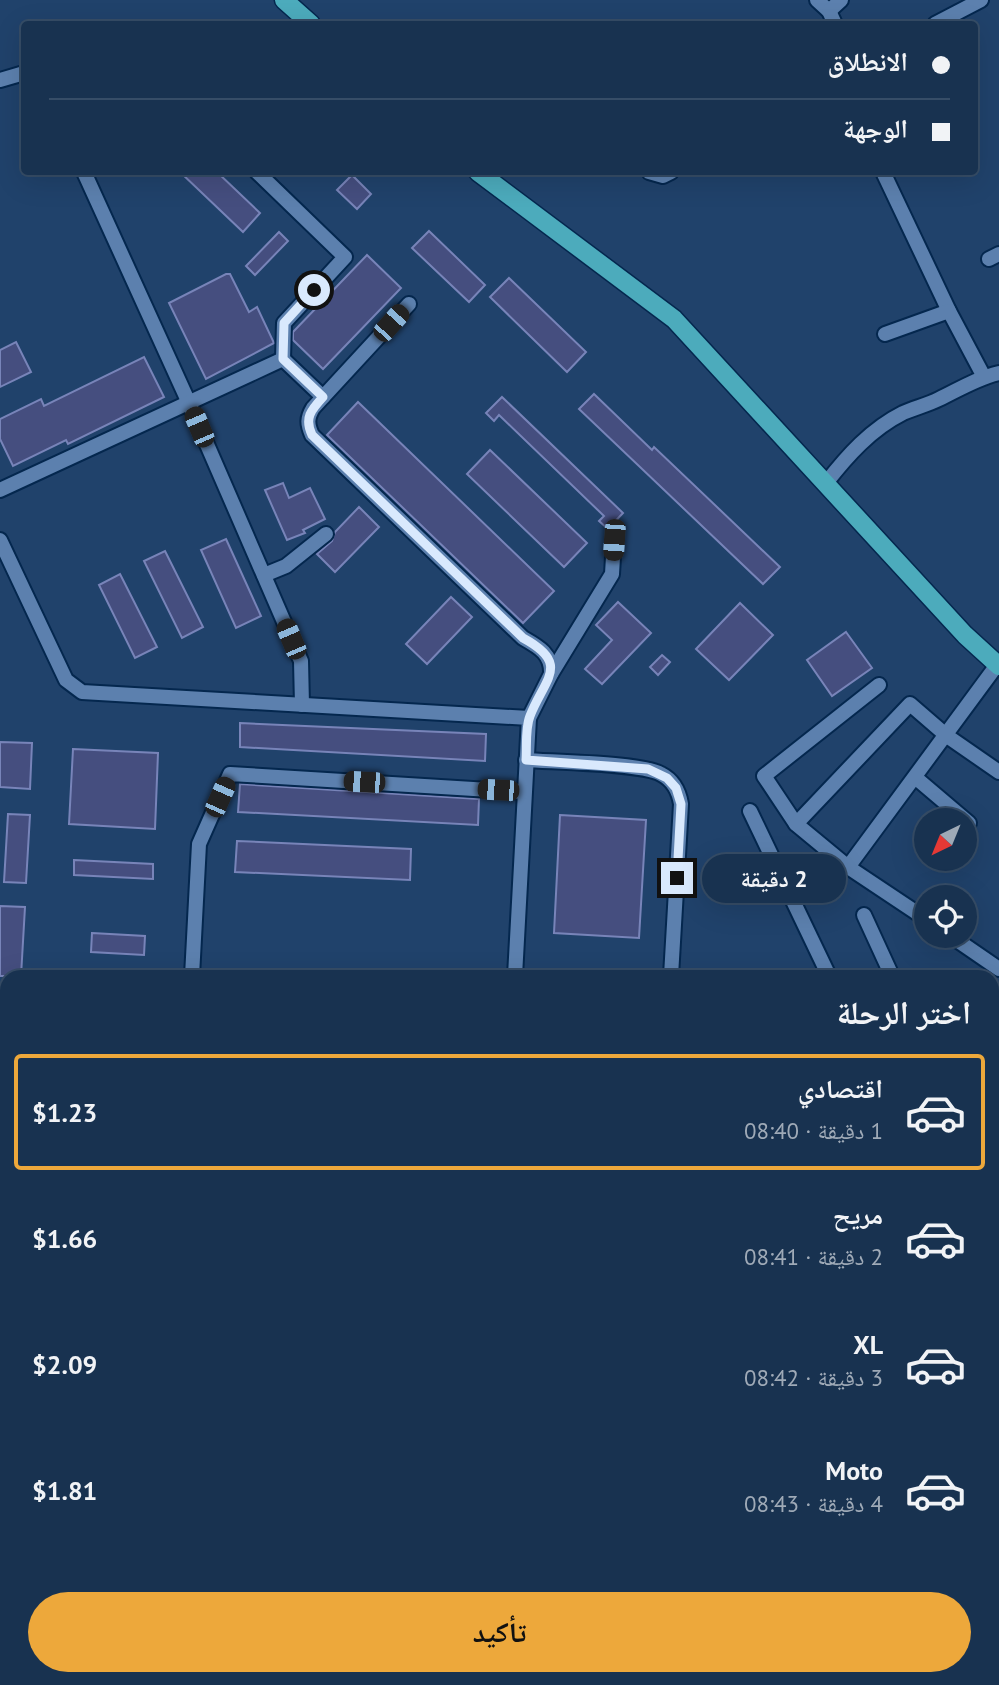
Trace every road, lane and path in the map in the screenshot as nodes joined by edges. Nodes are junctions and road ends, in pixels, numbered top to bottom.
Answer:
1 (284, 0) edge
2 (817, 0) edge
3 (841, 0) edge
4 (981, 0) edge
5 (832, 18) edge
6 (308, 21) edge
7 (941, 21) edge
8 (21, 74) edge
9 (0, 80) edge
10 (85, 175) edge
11 (260, 175) edge
12 (482, 175) edge
13 (884, 175) edge
14 (408, 304) dead end
15 (949, 311) junction
16 (885, 334) dead end
17 (283, 359) junction
18 (992, 375) edge
19 (323, 397) junction
20 (189, 403) junction
21 (826, 483) junction
22 (0, 490) edge
23 (326, 534) dead end
24 (0, 540) edge
25 (614, 540) dead end
26 (264, 575) junction
27 (998, 666) edge
28 (551, 674) junction
29 (879, 685) dead end
30 (302, 705) junction
31 (529, 718) junction
32 (947, 736) junction
33 (526, 760) junction
34 (999, 772) edge
35 (915, 778) junction
36 (524, 792) junction
37 (951, 808) edge
38 (750, 811) dead end
39 (796, 824) junction
40 (848, 867) junction
41 (914, 911) edge
42 (864, 915) dead end
43 (968, 948) edge
44 (999, 969) edge
45 (192, 970) edge
46 (515, 970) edge
47 (671, 970) edge
48 (826, 970) edge
49 (889, 970) edge

1 - 6 main road
2 - 5 street
3 - 5 street
4 - 7 street
8 - 9 street
10 - 20 street
11 - 17 street
12 - 21 main road
13 - 15 street
14 - 19 street
15 - 16 street
15 - 18 street
17 - 19 street
17 - 20 street
18 - 21 street
19 - 28 street
20 - 22 street
20 - 26 street
21 - 27 main road
23 - 26 street
24 - 30 street
25 - 28 street
26 - 30 street
27 - 32 street
28 - 31 street
29 - 39 street
30 - 31 street
31 - 33 street
32 - 34 street
32 - 35 street
32 - 39 street
33 - 36 street
33 - 47 street
35 - 37 street
35 - 40 street
36 - 45 street
36 - 46 street
38 - 48 street
39 - 40 street
40 - 41 street
42 - 49 street
43 - 44 street

